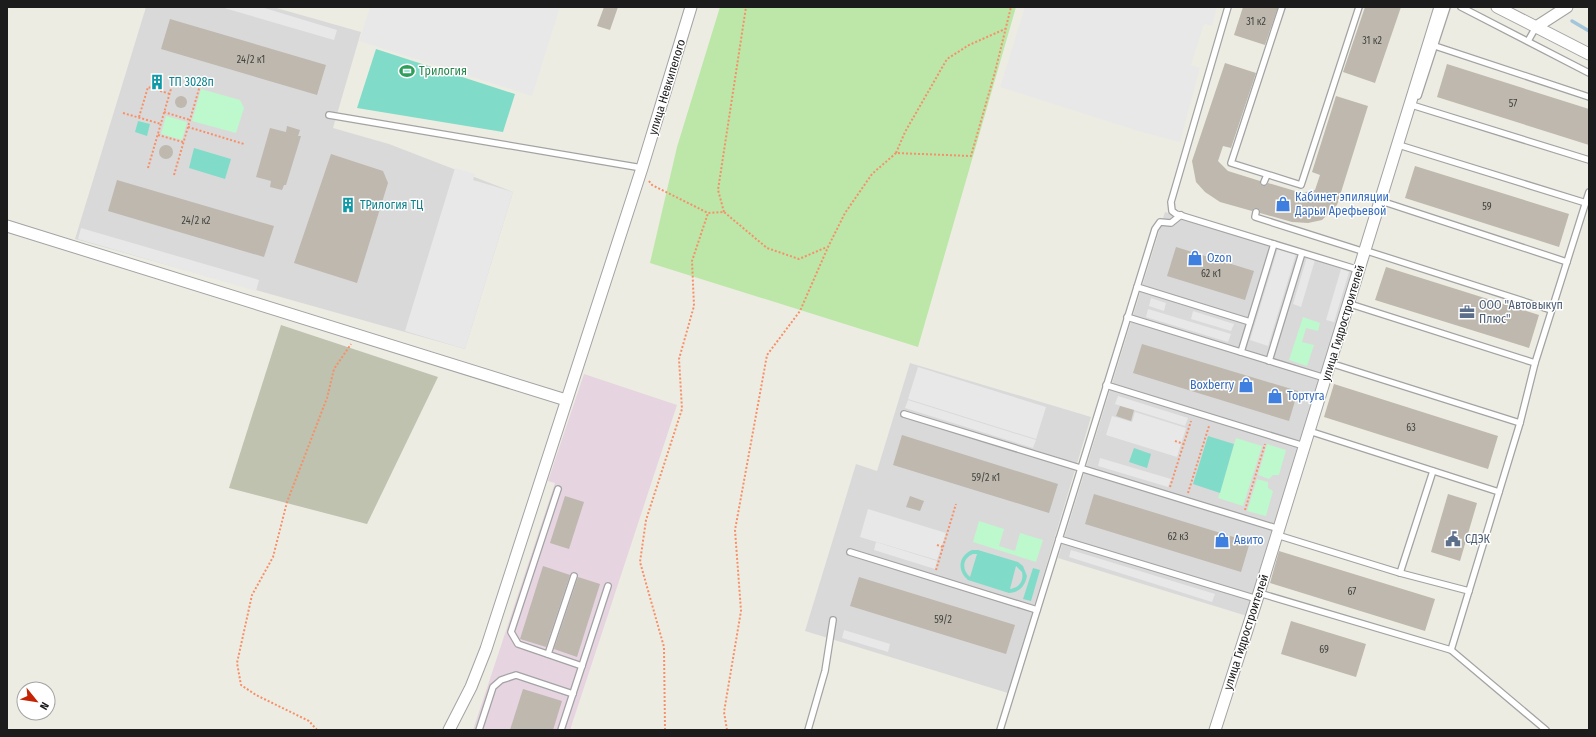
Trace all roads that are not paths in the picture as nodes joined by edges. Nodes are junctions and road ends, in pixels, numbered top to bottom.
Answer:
1 (691, 7) edge
2 (1228, 7) edge
3 (1282, 7) edge
4 (1359, 7) edge
5 (1440, 7) edge
6 (1447, 7) edge
7 (1461, 7) edge
8 (1497, 7) edge
9 (1562, 10) edge
10 (1539, 25) junction
11 (1528, 41) junction
12 (1435, 46) junction
13 (1589, 54) edge
14 (1589, 73) edge
15 (1589, 97) edge
16 (1415, 106) junction
17 (329, 115) dead end
18 (1402, 146) junction
19 (1589, 160) edge
20 (642, 168) junction
21 (1267, 175) junction
22 (1264, 182) dead end
23 (1589, 192) edge
24 (1384, 202) junction
25 (1586, 203) junction
26 (1256, 212) dead end
27 (1181, 215) junction
28 (7, 226) edge
29 (1274, 244) junction
30 (1302, 252) junction
31 (1366, 252) junction
32 (1567, 262) junction
33 (1359, 270) junction
34 (1137, 287) junction
35 (1551, 310) junction
36 (1127, 317) junction
37 (1250, 322) junction
38 (1241, 352) junction
39 (1269, 361) junction
40 (1330, 363) junction
41 (1535, 363) junction
42 (1326, 378) junction
43 (1106, 385) junction
44 (566, 400) junction
45 (904, 414) dead end
46 (1520, 423) junction
47 (1309, 431) junction
48 (1304, 446) junction
49 (1081, 468) junction
50 (1433, 471) junction
51 (558, 489) dead end
52 (1499, 492) junction
53 (1278, 532) junction
54 (1059, 538) junction
55 (850, 552) dead end
56 (1400, 573) junction
57 (574, 576) dead end
58 (608, 586) dead end
59 (1468, 591) junction
60 (1258, 596) junction
61 (1037, 610) junction
62 (833, 620) dead end
63 (1451, 650) junction
64 (548, 654) junction
65 (582, 666) junction
66 (573, 694) junction
67 (450, 730) edge
68 (479, 730) edge
69 (561, 730) edge
70 (808, 730) edge
71 (1000, 730) edge
72 (1215, 730) edge
73 (1546, 730) edge

1 - 20 street, улица Невкипелого
2 - 27 lane
3 - 21 lane
4 - 21 lane
5 - 31 street, улица Гидростроителей
6 - 12 lane
7 - 11 lane
8 - 10 street
9 - 10 street
10 - 11 lane
10 - 13 street
11 - 14 lane
12 - 15 lane
12 - 16 lane
16 - 18 lane
16 - 19 lane
17 - 20 lane
18 - 24 lane
18 - 25 lane
20 - 44 street, улица Невкипелого
21 - 22 lane
23 - 25 lane
24 - 31 lane
24 - 32 lane
25 - 32 lane
26 - 31 lane
27 - 29 lane
27 - 34 lane
28 - 44 street
29 - 30 lane
29 - 37 lane
30 - 33 lane
30 - 39 lane
31 - 33 street, улица Гидростроителей
31 - 35 lane
31 - 41 lane
32 - 35 lane
33 - 40 street, улица Гидростроителей
34 - 36 lane
34 - 37 lane
35 - 41 lane
36 - 38 lane
36 - 43 lane
37 - 38 lane
38 - 39 lane
39 - 42 lane
40 - 42 street, улица Гидростроителей
40 - 46 lane
41 - 46 lane
42 - 47 street, улица Гидростроителей
43 - 48 lane
43 - 49 lane
44 - 67 street, улица Невкипелого
45 - 49 lane
46 - 52 lane
47 - 48 street, улица Гидростроителей
47 - 50 lane
48 - 53 street, улица Гидростроителей
49 - 53 lane
49 - 54 lane
50 - 52 lane
50 - 56 lane
51 - 64 lane
52 - 59 lane
53 - 56 lane
53 - 60 street, улица Гидростроителей
54 - 60 lane
54 - 61 lane
55 - 61 lane
56 - 59 lane
57 - 64 lane
58 - 65 lane
59 - 63 lane
60 - 63 lane
60 - 72 street, улица Гидростроителей
61 - 71 lane
62 - 70 lane
63 - 73 lane
64 - 65 lane
65 - 66 lane
66 - 68 lane
66 - 69 lane

